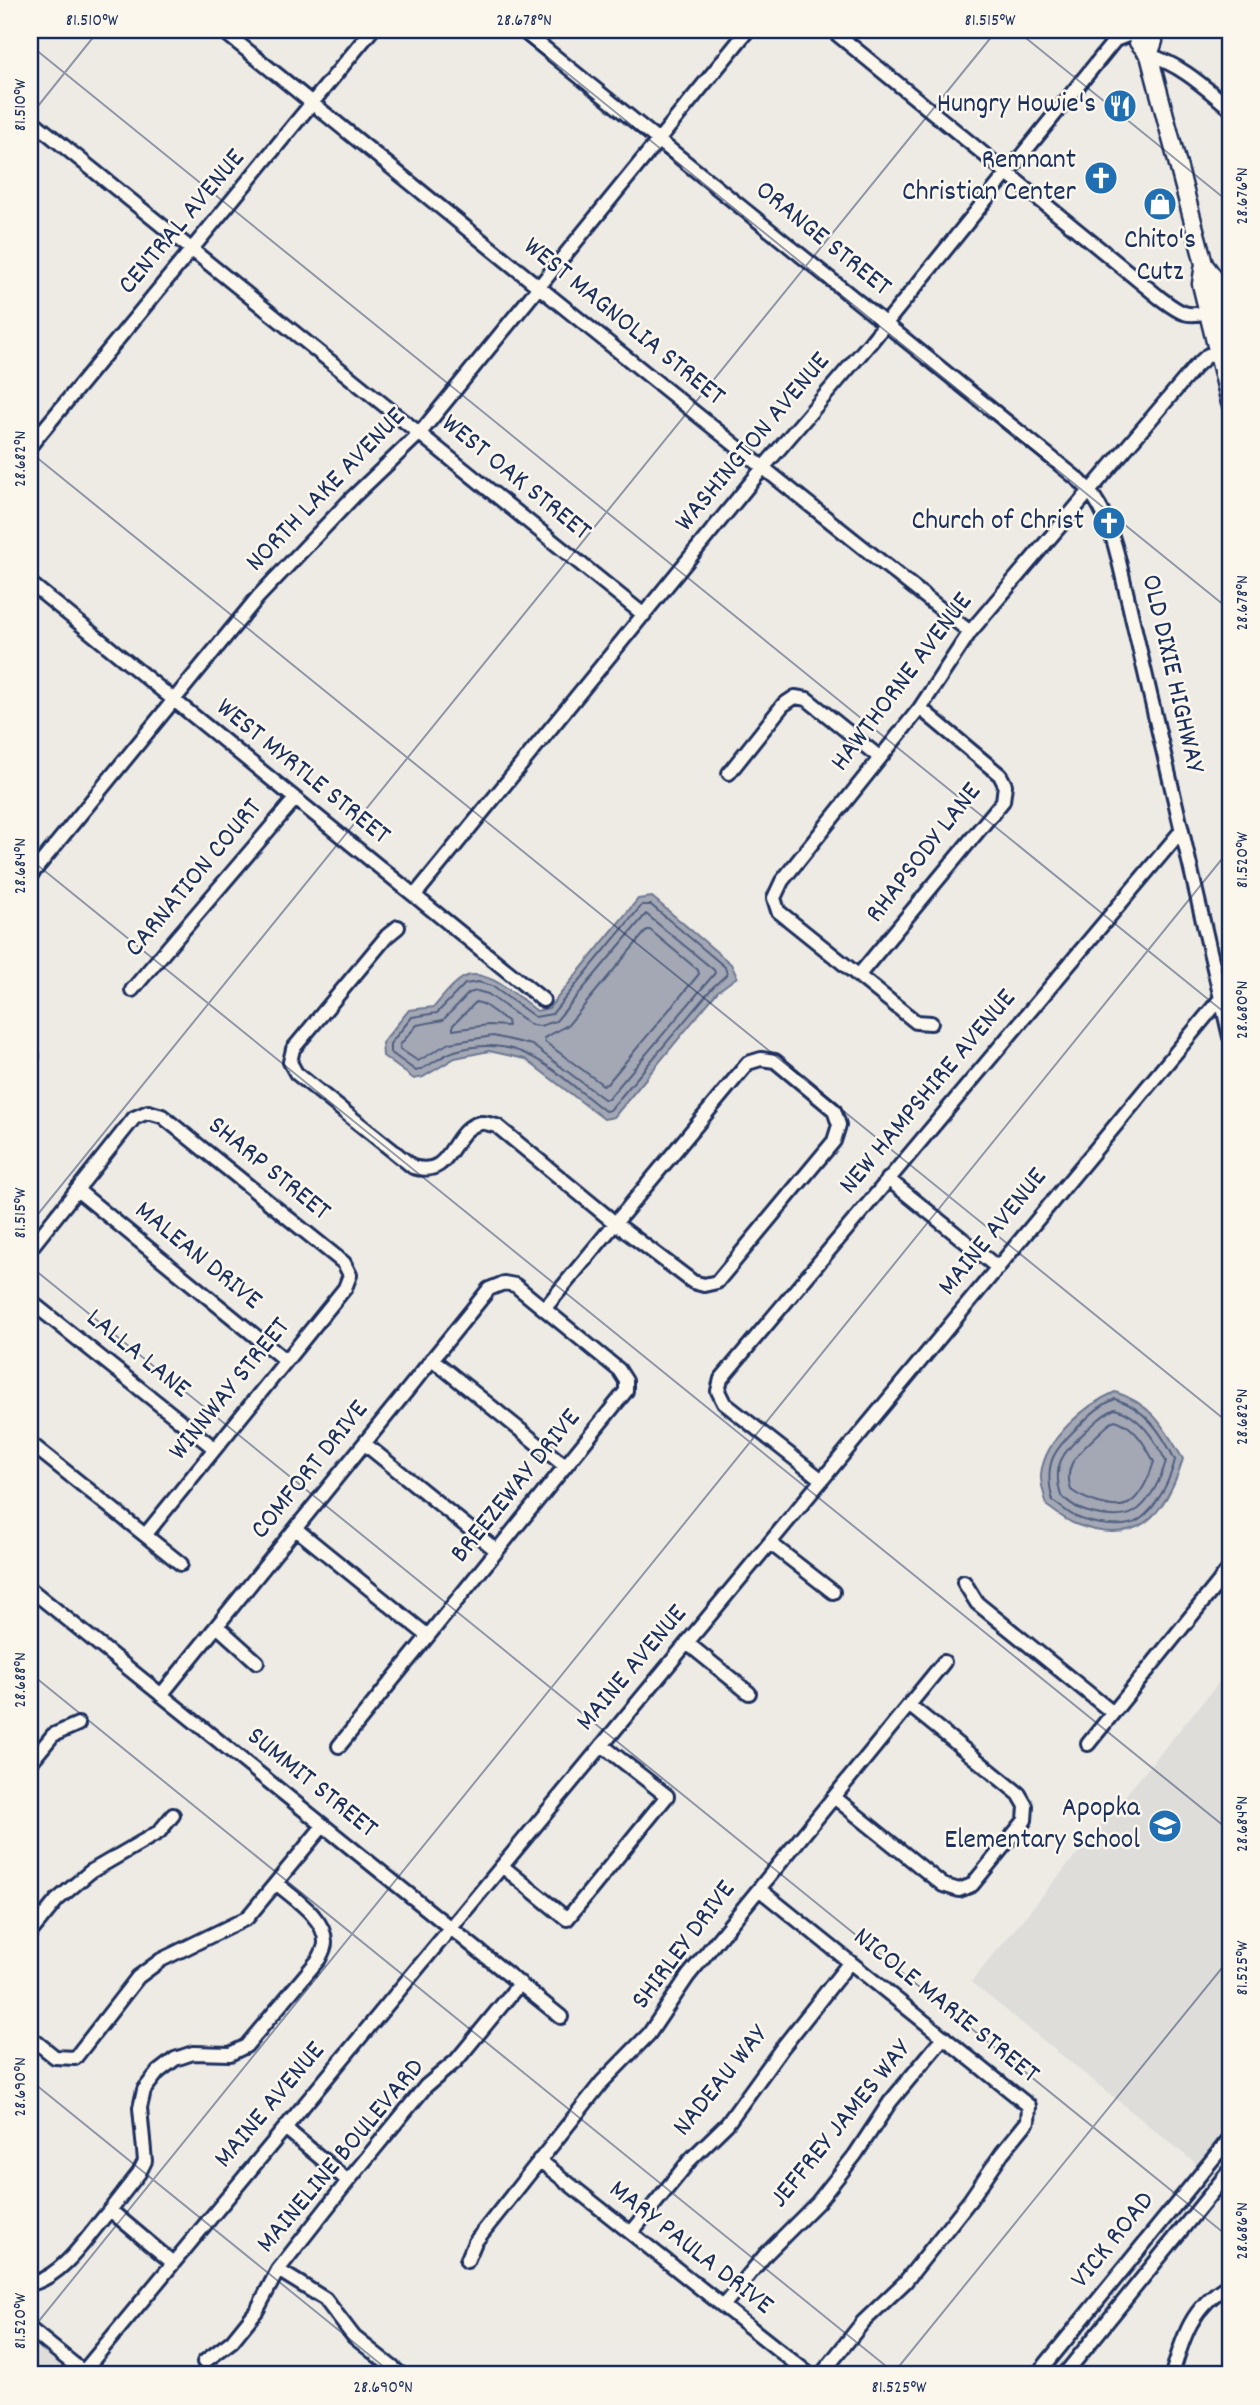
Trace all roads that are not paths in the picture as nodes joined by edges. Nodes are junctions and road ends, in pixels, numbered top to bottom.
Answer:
1 (222, 30) edge
2 (372, 30) edge
3 (522, 30) edge
4 (748, 30) edge
5 (832, 30) edge
6 (1140, 30) edge
7 (1116, 35) edge
8 (1149, 55) junction
9 (313, 104) junction
10 (1230, 108) edge
11 (30, 119) edge
12 (659, 140) junction
13 (1008, 172) junction
14 (192, 250) junction
15 (1204, 264) junction
16 (539, 285) junction
17 (1208, 312) junction
18 (1228, 318) edge
19 (885, 323) junction
20 (1230, 342) edge
21 (1219, 354) junction
22 (1230, 403) edge
23 (420, 433) junction
24 (30, 446) edge
25 (762, 469) junction
26 (1089, 490) junction
27 (30, 583) edge
28 (644, 615) junction
29 (970, 632) junction
30 (174, 701) junction
31 (919, 708) junction
32 (879, 757) junction
33 (729, 773) dead end
34 (295, 799) junction
35 (1182, 830) junction
36 (30, 876) edge
37 (415, 895) junction
38 (398, 927) dead end
39 (858, 976) junction
40 (132, 990) dead end
41 (1221, 998) junction
42 (543, 1000) dead end
43 (931, 1023) dead end
44 (1230, 1037) edge
45 (30, 1048) edge
46 (30, 1063) edge
47 (888, 1179) junction
48 (77, 1190) junction
49 (615, 1223) junction
50 (30, 1249) edge
51 (998, 1268) junction
52 (351, 1275) joint
53 (503, 1283) joint
54 (30, 1301) edge
55 (545, 1308) junction
56 (432, 1359) junction
57 (286, 1361) junction
58 (30, 1443) edge
59 (365, 1444) junction
60 (214, 1448) junction
61 (565, 1466) junction
62 (822, 1480) junction
63 (296, 1529) junction
64 (146, 1534) junction
65 (770, 1543) junction
66 (496, 1550) junction
67 (181, 1564) dead end
68 (1230, 1568) edge
69 (964, 1582) dead end
70 (30, 1589) edge
71 (833, 1592) dead end
72 (218, 1626) junction
73 (428, 1636) junction
74 (687, 1643) junction
75 (257, 1662) dead end
76 (944, 1662) dead end
77 (749, 1693) dead end
78 (161, 1695) junction
79 (909, 1704) junction
80 (1113, 1713) junction
81 (78, 1724) dead end
82 (1088, 1744) dead end
83 (602, 1745) junction
84 (339, 1746) dead end
85 (30, 1763) edge
86 (834, 1797) junction
87 (173, 1815) dead end
88 (323, 1826) junction
89 (502, 1866) junction
90 (276, 1883) junction
91 (759, 1889) junction
92 (451, 1927) junction
93 (30, 1933) edge
94 (850, 1962) junction
95 (520, 1983) junction
96 (561, 2017) dead end
97 (944, 2037) junction
98 (30, 2038) edge
99 (285, 2129) junction
100 (1230, 2140) edge
101 (540, 2160) junction
102 (1230, 2170) edge
103 (348, 2180) junction
104 (110, 2210) junction
105 (631, 2233) junction
106 (467, 2261) dead end
107 (173, 2263) junction
108 (278, 2270) junction
109 (34, 2283) dead end
110 (1230, 2284) edge
111 (723, 2306) junction
112 (30, 2329) edge
113 (204, 2362) dead end
114 (85, 2374) edge
115 (402, 2375) edge
116 (810, 2375) edge
117 (821, 2375) edge
118 (1037, 2375) edge
119 (1064, 2375) edge
120 (1172, 2375) edge

1 - 9 street, WEST MAGNOLIA STREET
2 - 9 street, CENTRAL AVENUE
3 - 12 street, ORANGE STREET
4 - 12 street, NORTH LAKE AVENUE
5 - 13 street
6 - 7 street, WASHINGTON AVENUE
6 - 8 main road
7 - 13 street, WASHINGTON AVENUE
8 - 10 street
8 - 15 main road
9 - 14 street, CENTRAL AVENUE
9 - 16 street, WEST MAGNOLIA STREET
11 - 14 street, WEST OAK STREET
12 - 16 street, NORTH LAKE AVENUE
12 - 19 street, ORANGE STREET
13 - 17 street
13 - 19 street, WASHINGTON AVENUE
14 - 23 street, WEST OAK STREET
14 - 24 street, CENTRAL AVENUE
15 - 17 main road
15 - 18 main road
16 - 23 street, NORTH LAKE AVENUE
16 - 25 street, WEST MAGNOLIA STREET
17 - 21 main road
18 - 20 main road
19 - 25 street, WASHINGTON AVENUE
19 - 26 street, ORANGE STREET
21 - 22 main road
21 - 26 street, HAWTHORNE AVENUE
23 - 28 street, WEST OAK STREET
23 - 30 street, NORTH LAKE AVENUE
25 - 28 street, WASHINGTON AVENUE
25 - 29 street, WEST MAGNOLIA STREET
26 - 29 street, HAWTHORNE AVENUE
26 - 35 street, OLD DIXIE HIGHWAY
27 - 30 street, WEST MYRTLE STREET
28 - 37 street, WASHINGTON AVENUE
29 - 31 street, HAWTHORNE AVENUE
30 - 34 street, WEST MYRTLE STREET
30 - 36 street, NORTH LAKE AVENUE
31 - 32 street, HAWTHORNE AVENUE
31 - 39 street, RHAPSODY LANE
32 - 33 street
32 - 39 street, HAWTHORNE AVENUE
34 - 37 street, WEST MYRTLE STREET
34 - 40 street, CARNATION COURT
35 - 41 street, OLD DIXIE HIGHWAY
35 - 47 street, NEW HAMPSHIRE AVENUE
37 - 42 street, WEST MYRTLE STREET
38 - 49 street
39 - 43 street, HAWTHORNE AVENUE
41 - 44 street, OLD DIXIE HIGHWAY
41 - 51 street, MAINE AVENUE
45 - 46 street
47 - 51 street
47 - 62 street, NEW HAMPSHIRE AVENUE
48 - 50 street
48 - 52 street, SHARP STREET
48 - 57 street, MALEAN DRIVE
49 - 49 street
49 - 55 street
51 - 62 street, MAINE AVENUE
52 - 57 street, WINNWAY STREET
53 - 55 street, BREEZEWAY DRIVE
53 - 56 street, COMFORT DRIVE
54 - 60 street, LALLA LANE
55 - 61 street, BREEZEWAY DRIVE
56 - 59 street, COMFORT DRIVE
56 - 61 street
57 - 60 street, WINNWAY STREET
58 - 64 street
59 - 63 street, COMFORT DRIVE
59 - 66 street
60 - 64 street, WINNWAY STREET
61 - 66 street, BREEZEWAY DRIVE
62 - 65 street, MAINE AVENUE
63 - 72 street, COMFORT DRIVE
63 - 73 street
64 - 67 street
65 - 71 street
65 - 74 street, MAINE AVENUE
66 - 73 street, BREEZEWAY DRIVE
68 - 80 street
69 - 80 street
70 - 78 street, SUMMIT STREET
72 - 75 street
72 - 78 street, COMFORT DRIVE
73 - 84 street, BREEZEWAY DRIVE
74 - 77 street
74 - 83 street, MAINE AVENUE
76 - 79 street, SHIRLEY DRIVE
78 - 88 street, SUMMIT STREET
79 - 86 street, SHIRLEY DRIVE
79 - 86 street
80 - 82 street
81 - 85 street
83 - 89 street, MAINE AVENUE
83 - 89 street
86 - 91 street, SHIRLEY DRIVE
87 - 93 street
88 - 90 street
88 - 92 street, SUMMIT STREET
89 - 92 street, MAINE AVENUE
90 - 98 street
90 - 104 street
91 - 94 street, NICOLE MARIE STREET
91 - 101 street, SHIRLEY DRIVE
92 - 95 street, SUMMIT STREET
92 - 99 street, MAINE AVENUE
94 - 97 street, NICOLE MARIE STREET
94 - 105 street, NADEAU WAY
95 - 96 street, SUMMIT STREET
95 - 103 street, MAINELINE BOULEVARD
97 - 111 street, JEFFREY JAMES WAY
97 - 117 street, NICOLE MARIE STREET
99 - 103 street
99 - 107 street, MAINE AVENUE
100 - 118 street, VICK ROAD
101 - 105 street, MARY PAULA DRIVE
101 - 106 street, SHIRLEY DRIVE
102 - 119 street, VICK ROAD
103 - 108 street, MAINELINE BOULEVARD
104 - 107 street
104 - 109 street
105 - 111 street, MARY PAULA DRIVE
107 - 114 street, MAINE AVENUE
108 - 113 street, MAINELINE BOULEVARD
108 - 115 street
110 - 120 street
111 - 116 street, MARY PAULA DRIVE
112 - 114 street

